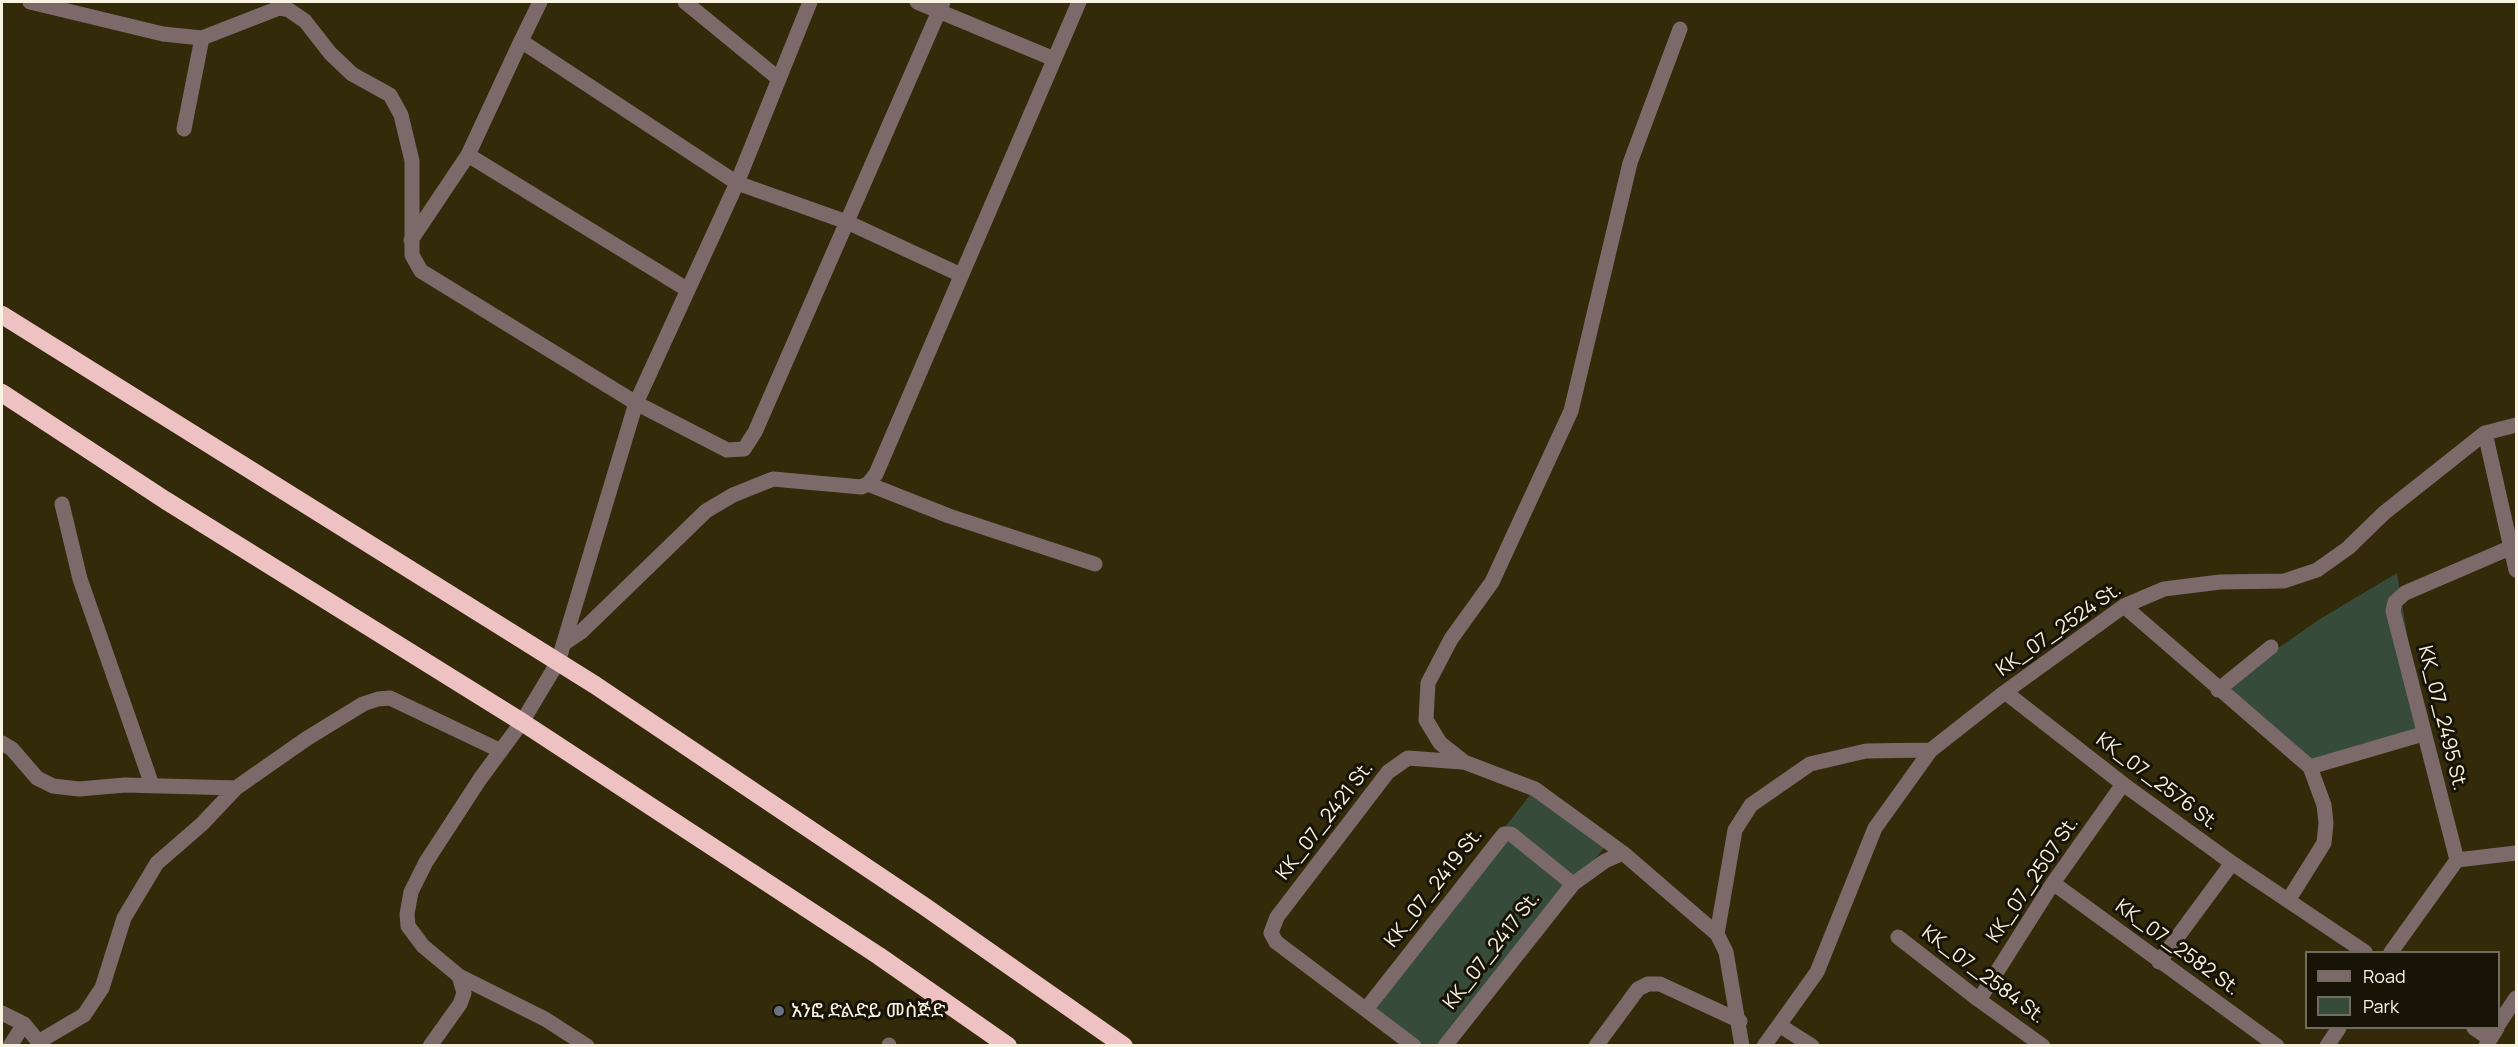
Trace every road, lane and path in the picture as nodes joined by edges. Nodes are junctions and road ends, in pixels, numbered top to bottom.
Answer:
1 (30, 2) edge
2 (540, 2) edge
3 (685, 2) edge
4 (810, 2) edge
5 (917, 2) edge
6 (1079, 2) edge
7 (941, 7) edge
8 (1680, 29) dead end
9 (202, 38) junction
10 (521, 41) junction
11 (1054, 59) junction
12 (779, 79) junction
13 (183, 129) dead end
14 (468, 154) junction
15 (737, 183) junction
16 (847, 222) junction
17 (411, 240) junction
18 (961, 275) junction
19 (688, 290) junction
20 (2, 315) edge
21 (2, 393) edge
22 (636, 403) junction
23 (2517, 425) edge
24 (2485, 433) junction
25 (868, 484) junction
26 (62, 504) dead end
27 (2512, 547) junction
28 (1095, 564) dead end
29 (2517, 570) edge
30 (2124, 606) junction
31 (566, 642) junction
32 (2271, 647) dead end
33 (558, 662) junction
34 (2218, 690) junction
35 (2006, 692) junction
36 (522, 722) junction
37 (2423, 734) junction
38 (2, 743) edge
39 (1931, 750) junction
40 (501, 751) junction
41 (1464, 762) junction
42 (2310, 767) junction
43 (2123, 784) junction
44 (152, 785) junction
45 (236, 788) junction
46 (1623, 852) junction
47 (2517, 854) edge
48 (2457, 860) junction
49 (2232, 863) junction
50 (2053, 883) junction
51 (1573, 884) junction
52 (2289, 899) junction
53 (1717, 934) junction
54 (1898, 937) dead end
55 (2364, 951) edge
56 (2392, 951) edge
57 (2159, 962) junction
58 (459, 976) junction
59 (2517, 998) edge
60 (1979, 1000) junction
61 (1367, 1008) junction
62 (2, 1013) edge
63 (1740, 1021) junction
64 (24, 1024) junction
65 (2500, 1024) edge
66 (1779, 1025) junction
67 (2338, 1029) edge
68 (2477, 1029) edge
69 (2493, 1034) edge
70 (41, 1043) edge
71 (10, 1046) edge
72 (430, 1046) edge
73 (587, 1046) edge
74 (1008, 1046) edge
75 (1124, 1046) edge
76 (1414, 1046) edge
77 (1445, 1046) edge
78 (1596, 1046) edge
79 (1742, 1046) edge
80 (1764, 1046) edge
81 (1812, 1046) edge
82 (2043, 1046) edge
83 (2277, 1046) edge
84 (2327, 1046) edge

1 - 9 street
2 - 10 street
3 - 12 street
4 - 12 street
5 - 7 street
6 - 11 street
7 - 11 street
7 - 16 street
8 - 41 street
9 - 13 street
9 - 17 street
10 - 14 street
10 - 15 street
11 - 18 street
12 - 15 street
14 - 17 street
14 - 19 street
15 - 16 street
15 - 19 street
16 - 18 street
16 - 22 street
17 - 22 street
18 - 25 street
19 - 22 street
20 - 33 highway
21 - 36 highway
22 - 31 street
23 - 24 street, KK_07_2524 St.
24 - 27 street
24 - 30 street, KK_07_2524 St.
25 - 28 street
25 - 31 street
26 - 44 street
27 - 29 street
27 - 37 street, KK_07_2495 St.
30 - 34 street
30 - 35 street, KK_07_2524 St.
31 - 33 street
32 - 34 street
33 - 36 street
33 - 75 highway
34 - 42 street
35 - 39 street, KK_07_2524 St.
35 - 43 street, KK_07_2576 St.
36 - 40 street
36 - 74 highway
37 - 42 street
37 - 48 street, KK_07_2495 St.
38 - 44 street
39 - 53 street
39 - 66 street, KK_07_2524 St.
40 - 45 street
40 - 58 street
41 - 46 street
41 - 61 street, KK_07_2421 St.
42 - 52 street
43 - 49 street, KK_07_2576 St.
43 - 50 street, KK_07_2507 St.
44 - 45 street
45 - 70 street
46 - 51 street, KK_07_2417 St.
46 - 53 street
47 - 48 street
48 - 56 street
49 - 52 street, KK_07_2576 St.
49 - 57 street
50 - 57 street, KK_07_2582 St.
50 - 60 street, KK_07_2507 St.
51 - 61 street, KK_07_2419 St.
51 - 77 street, KK_07_2417 St.
52 - 55 street, KK_07_2576 St.
53 - 63 street
54 - 60 street, KK_07_2584 St.
57 - 83 street, KK_07_2582 St.
58 - 72 street
58 - 73 street
59 - 65 street
60 - 82 street, KK_07_2584 St.
61 - 76 street
62 - 64 street
63 - 78 street
63 - 79 street
64 - 70 street
64 - 71 street
66 - 80 street, KK_07_2524 St.
66 - 81 street
67 - 84 street
68 - 69 street

